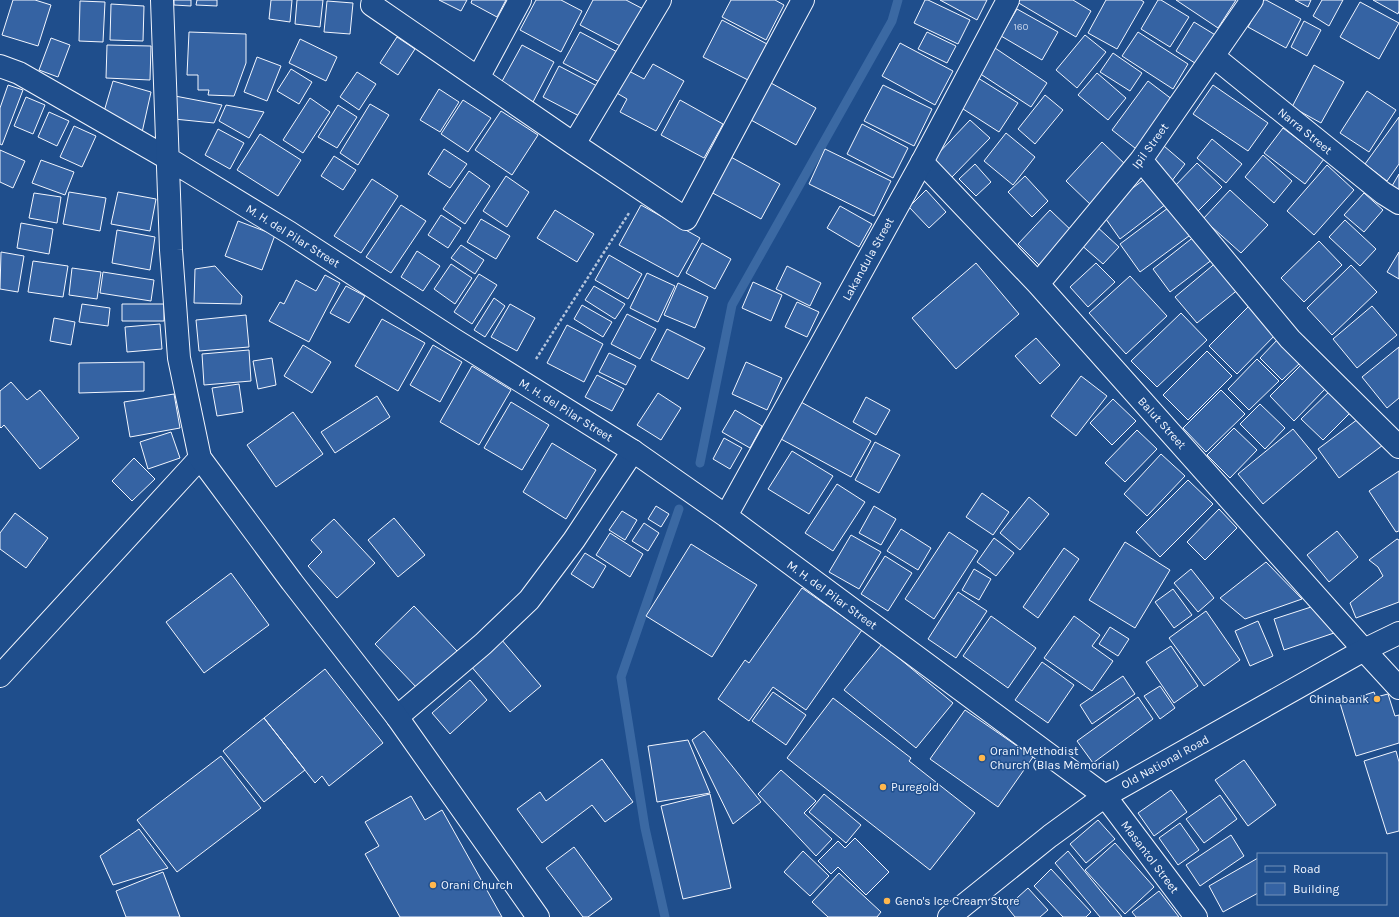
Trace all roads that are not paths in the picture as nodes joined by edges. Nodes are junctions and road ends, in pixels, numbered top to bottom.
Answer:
1 (162, 0) edge
2 (373, 0) edge
3 (520, 0) edge
4 (660, 0) edge
5 (803, 0) edge
6 (1008, 0) edge
7 (1252, 0) edge
8 (1213, 56) junction
9 (0, 66) edge
10 (478, 78) junction
11 (574, 144) junction
12 (167, 158) junction
13 (1141, 160) junction
14 (922, 162) junction
15 (1399, 204) edge
16 (1038, 284) junction
17 (1399, 447) edge
18 (633, 451) junction
19 (200, 458) junction
20 (726, 516) junction
21 (1399, 633) edge
22 (1364, 650) junction
23 (0, 676) edge
24 (1399, 688) edge
25 (397, 718) junction
26 (1105, 796) junction
27 (538, 917) edge
28 (950, 917) edge
29 (1196, 917) edge

1 - 12 street
2 - 10 street
3 - 10 street
4 - 11 street
5 - 11 street
6 - 14 street, Lakandula Street
7 - 8 street, Ipil Street
8 - 13 street, Ipil Street
8 - 15 street, Narra Street
9 - 12 street, M. H. del Pilar Street
10 - 11 street
12 - 18 street, M. H. del Pilar Street
12 - 19 street
13 - 16 street, Ipil Street
13 - 17 street
14 - 16 street, Balut Street
14 - 20 street, Lakandula Street
16 - 22 street, Balut Street
18 - 20 street, M. H. del Pilar Street
18 - 25 street
19 - 23 street
19 - 25 street
20 - 26 street, M. H. del Pilar Street
21 - 22 street, Old National Road
22 - 24 street, Balut Street
22 - 26 street, Old National Road
25 - 27 street
26 - 28 street, Old National Road
26 - 29 street, Masantol Street

